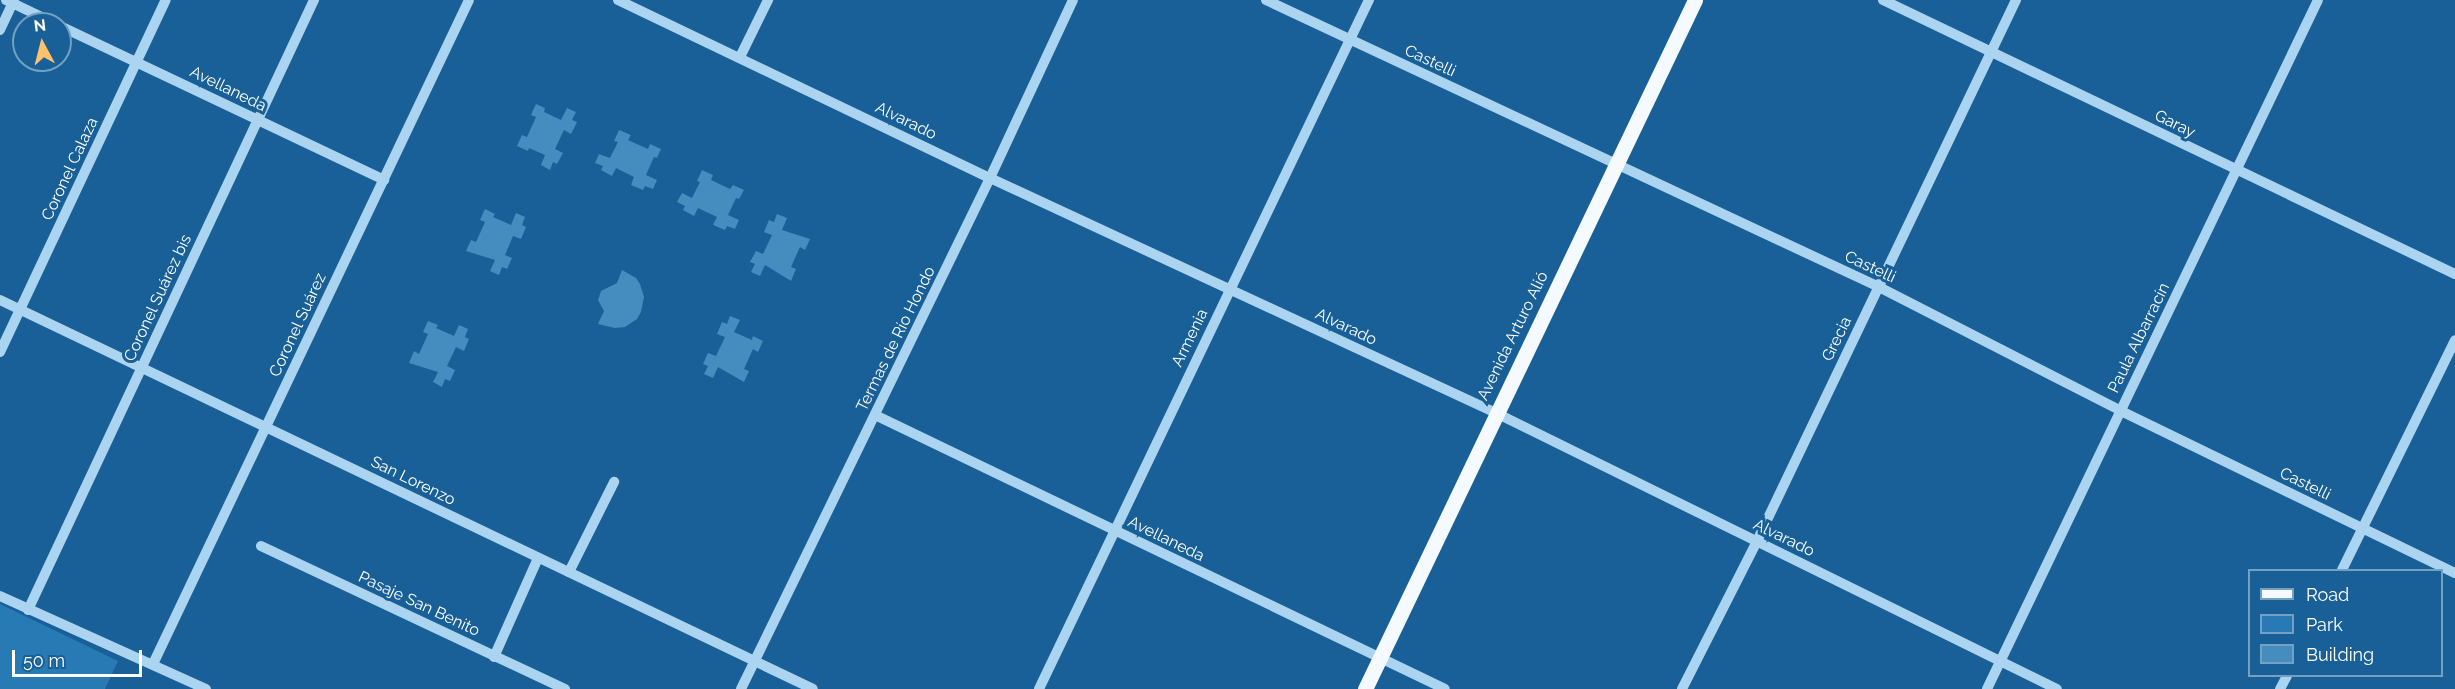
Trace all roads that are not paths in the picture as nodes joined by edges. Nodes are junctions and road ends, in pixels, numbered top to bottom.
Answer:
1 (166, 0) edge
2 (314, 0) edge
3 (470, 0) edge
4 (618, 0) edge
5 (768, 0) edge
6 (1073, 0) edge
7 (1266, 0) edge
8 (1369, 0) edge
9 (1695, 0) edge
10 (1883, 0) edge
11 (2016, 0) edge
12 (2318, 0) edge
13 (11, 1) edge
14 (33, 12) edge
15 (0, 30) edge
16 (72, 32) edge
17 (1350, 40) junction
18 (1992, 52) junction
19 (740, 57) junction
20 (137, 62) junction
21 (258, 120) junction
22 (1616, 165) junction
23 (2236, 170) junction
24 (990, 178) junction
25 (384, 180) junction
26 (2455, 274) edge
27 (1879, 287) junction
28 (1230, 290) junction
29 (0, 300) edge
30 (20, 309) junction
31 (2455, 340) edge
32 (0, 352) edge
33 (142, 368) junction
34 (2121, 411) junction
35 (1496, 413) junction
36 (875, 415) junction
37 (266, 427) junction
38 (614, 482) dead end
39 (2364, 529) junction
40 (1115, 531) junction
41 (1757, 541) junction
42 (261, 546) dead end
43 (538, 558) junction
44 (2343, 569) edge
45 (569, 572) junction
46 (2455, 573) edge
47 (0, 596) edge
48 (28, 610) junction
49 (494, 657) junction
50 (1380, 658) junction
51 (755, 661) junction
52 (2000, 661) junction
53 (153, 663) junction
54 (206, 689) edge
55 (565, 689) edge
56 (741, 689) edge
57 (813, 689) edge
58 (1039, 689) edge
59 (1365, 689) edge
60 (1445, 689) edge
61 (1682, 689) edge
62 (1987, 689) edge
63 (2057, 689) edge

1 - 20 street, Coronel Calaza
2 - 21 street, Coronel Suárez bis
3 - 25 street, Coronel Suárez
4 - 19 street, Alvarado
5 - 19 street
6 - 24 street, Termas de Río Hondo
7 - 17 street, Castelli
8 - 17 street, Armenia
9 - 22 main road, Avenida Arturo Alió
10 - 18 street, Garay
11 - 18 street, Grecia
12 - 23 street, Paula Albarracín
13 - 14 street, Avellaneda
13 - 15 street
16 - 20 street, Avellaneda
17 - 22 street, Castelli
17 - 28 street, Armenia
18 - 23 street, Garay
18 - 27 street, Grecia
19 - 24 street, Alvarado
20 - 21 street, Avellaneda
20 - 30 street, Coronel Calaza
21 - 25 street, Avellaneda
21 - 33 street, Coronel Suárez bis
22 - 27 street, Castelli
22 - 35 main road, Avenida Arturo Alió
23 - 26 street, Garay
23 - 34 street, Paula Albarracín
24 - 28 street, Alvarado
24 - 36 street, Termas de Río Hondo
25 - 37 street, Coronel Suárez
27 - 34 street, Castelli
27 - 41 street, Grecia
28 - 35 street, Alvarado
28 - 40 street, Armenia
29 - 30 street, San Lorenzo
30 - 32 street, Coronel Calaza
30 - 33 street, San Lorenzo
31 - 39 street
33 - 37 street, San Lorenzo
33 - 48 street, Coronel Suárez bis
34 - 39 street, Castelli
34 - 52 street, Paula Albarracín
35 - 41 street, Alvarado
35 - 50 main road, Avenida Arturo Alió
36 - 40 street, Avellaneda
36 - 51 street, Termas de Río Hondo
37 - 43 street, San Lorenzo
37 - 53 street, Coronel Suárez
38 - 45 street
39 - 44 street
39 - 46 street, Castelli
40 - 50 street, Avellaneda
40 - 58 street, Armenia
41 - 52 street, Alvarado
41 - 61 street, Grecia
42 - 49 street, Pasaje San Benito
43 - 45 street, San Lorenzo
43 - 49 street
45 - 51 street, San Lorenzo
47 - 48 street
48 - 53 street
49 - 55 street, Pasaje San Benito
50 - 59 main road, Avenida Arturo Alió
50 - 60 street, Avellaneda
51 - 56 street, Termas de Río Hondo
51 - 57 street, San Lorenzo
52 - 62 street, Paula Albarracín
52 - 63 street, Alvarado
53 - 54 street

